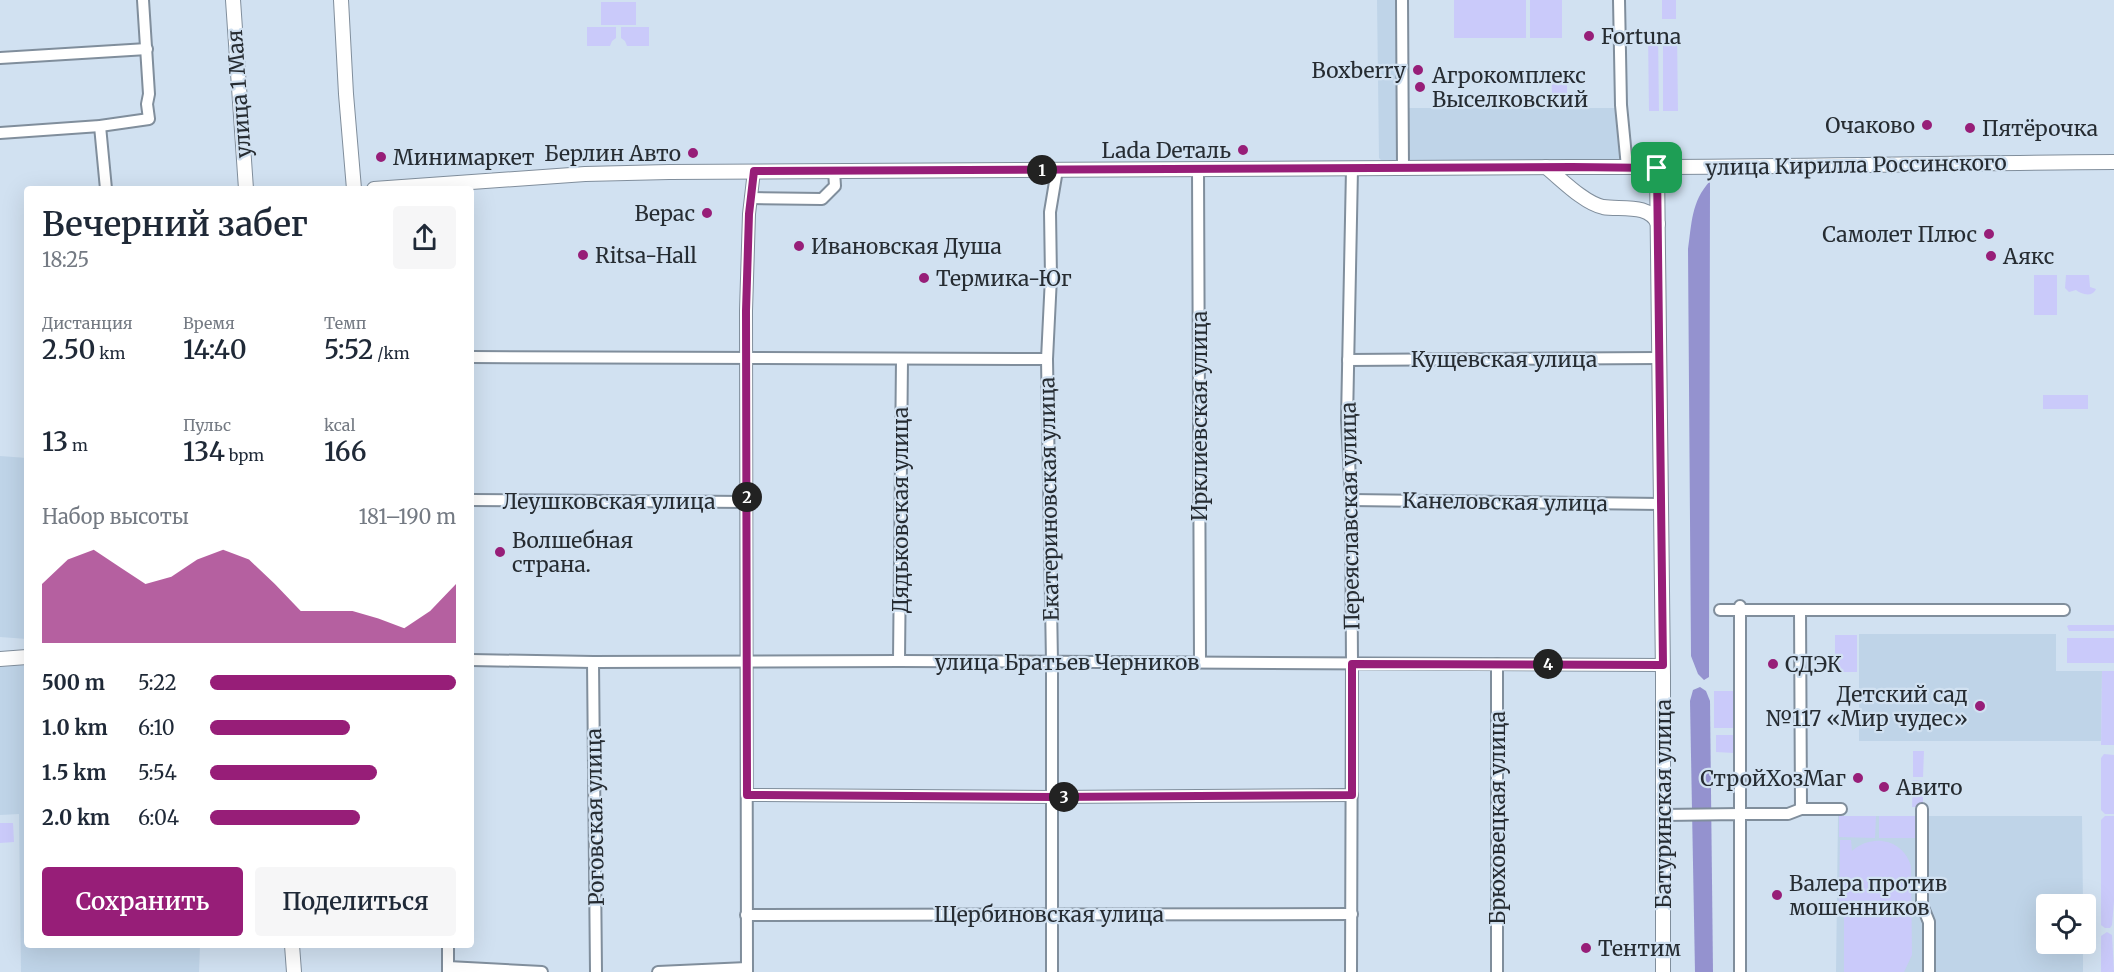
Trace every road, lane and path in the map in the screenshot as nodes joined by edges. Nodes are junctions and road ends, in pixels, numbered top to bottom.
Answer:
1 (143, 0) edge
2 (233, 0) edge
3 (341, 0) edge
4 (1402, 0) edge
5 (1619, 0) edge
6 (147, 49) junction
7 (0, 58) edge
8 (100, 126) junction
9 (0, 133) edge
10 (2114, 162) edge
11 (1546, 167) junction
12 (1627, 167) junction
13 (1403, 168) junction
14 (1657, 168) junction
15 (1198, 169) junction
16 (1352, 169) junction
17 (1057, 170) junction
18 (754, 171) junction
19 (834, 171) junction
20 (106, 186) edge
21 (246, 186) edge
22 (354, 186) edge
23 (444, 186) edge
24 (751, 198) junction
25 (1658, 224) junction
26 (474, 357) edge
27 (747, 357) junction
28 (1659, 358) junction
29 (902, 359) junction
30 (1047, 359) junction
31 (1348, 360) junction
32 (474, 500) edge
33 (1351, 500) junction
34 (747, 502) junction
35 (1660, 504) junction
36 (1740, 608) junction
37 (1720, 610) dead end
38 (1800, 610) junction
39 (2064, 610) dead end
40 (24, 657) edge
41 (0, 659) edge
42 (474, 660) edge
43 (746, 661) junction
44 (899, 661) junction
45 (593, 662) junction
46 (1052, 662) junction
47 (1200, 662) junction
48 (1352, 664) junction
49 (1497, 664) junction
50 (1663, 665) junction
51 (747, 795) junction
52 (1352, 795) junction
53 (1053, 797) junction
54 (1801, 808) junction
55 (1841, 808) dead end
56 (1922, 808) dead end
57 (1740, 814) junction
58 (1664, 815) junction
59 (1053, 914) junction
60 (746, 915) junction
61 (1352, 915) junction
62 (292, 948) edge
63 (448, 948) edge
64 (448, 970) edge
65 (747, 970) edge
66 (294, 972) edge
67 (542, 972) edge
68 (596, 972) edge
69 (658, 972) edge
70 (1052, 972) edge
71 (1351, 972) edge
72 (1497, 972) edge
73 (1663, 972) edge
74 (1740, 972) edge
75 (1929, 972) edge

1 - 6 street
2 - 21 main road, улица 1 Мая
3 - 22 main road
4 - 13 street
5 - 12 street
6 - 7 street
6 - 8 street
8 - 9 street
8 - 20 street
10 - 14 main road, улица Кирилла Россинского
11 - 12 main road, улица Кирилла Россинского
11 - 13 main road, улица Кирилла Россинского
11 - 25 main road
12 - 14 main road, улица Кирилла Россинского
13 - 16 main road, улица Кирилла Россинского
14 - 25 main road, Батуринская улица
15 - 16 main road, улица Кирилла Россинского
15 - 17 main road, улица Кирилла Россинского
15 - 47 street, Ирклиевская улица
16 - 31 street, Переяславская улица
17 - 19 main road, улица Кирилла Россинского
17 - 30 street, Екатериновская улица
18 - 19 main road, улица Кирилла Россинского
18 - 23 main road, улица Кирилла Россинского
18 - 24 street
19 - 24 street
24 - 27 street
25 - 28 main road, Батуринская улица
26 - 27 street
27 - 29 street
27 - 34 street
28 - 31 street, Кущевская улица
28 - 35 main road, Батуринская улица
29 - 30 street
29 - 44 street, Дядьковская улица
30 - 46 street, Екатериновская улица
31 - 33 street, Переяславская улица
32 - 34 street, Леушковская улица
33 - 35 street, Канеловская улица
33 - 48 street, Переяславская улица
34 - 43 street
35 - 50 main road, Батуринская улица
36 - 37 street
36 - 38 street
36 - 57 street
38 - 39 street
38 - 54 street
40 - 41 main road
42 - 45 street, улица Братьев Черников
43 - 44 street, улица Братьев Черников
43 - 45 street, улица Братьев Черников
43 - 51 street
44 - 46 street, улица Братьев Черников
45 - 68 street, Роговская улица
46 - 47 street, улица Братьев Черников
46 - 53 street, Екатериновская улица
47 - 48 street, улица Братьев Черников
48 - 49 street, улица Братьев Черников
48 - 52 street, Переяславская улица
49 - 50 street, улица Братьев Черников
49 - 72 street, Брюховецкая улица
50 - 58 main road, Батуринская улица
51 - 53 street
51 - 60 street
52 - 53 street
52 - 61 street, Переяславская улица
53 - 59 street, Екатериновская улица
54 - 55 street
54 - 57 street
56 - 75 street
57 - 58 street
57 - 74 street
58 - 73 main road, Батуринская улица
59 - 60 street, Щербиновская улица
59 - 61 street, Щербиновская улица
59 - 70 street, Екатериновская улица
60 - 65 street
61 - 71 street, Переяславская улица
62 - 66 main road
63 - 64 street
64 - 67 street
65 - 69 street

